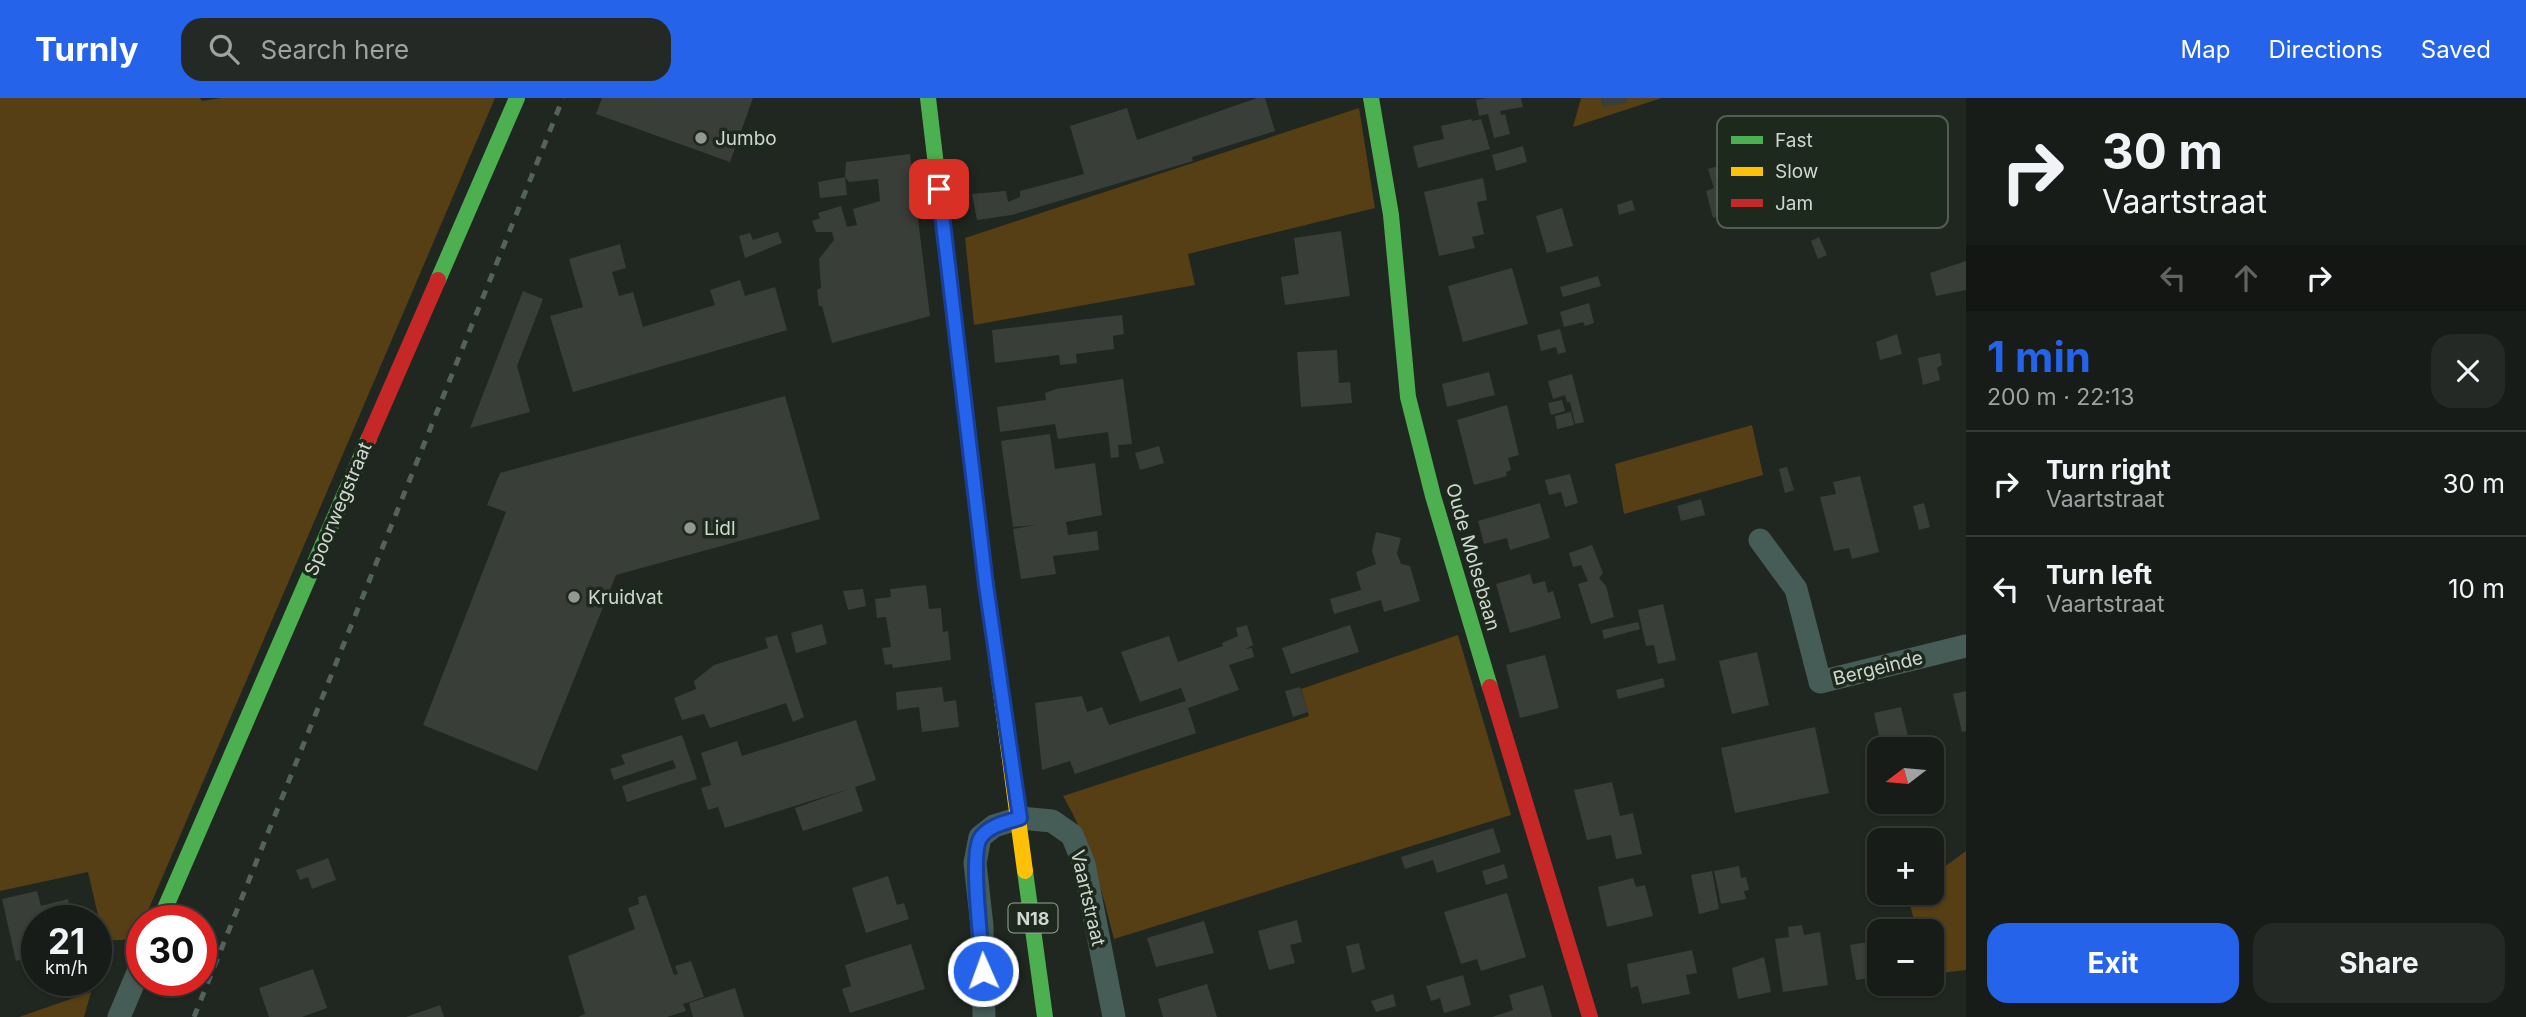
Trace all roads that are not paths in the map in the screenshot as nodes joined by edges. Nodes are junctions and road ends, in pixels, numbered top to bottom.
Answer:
1 (517, 98) edge
2 (928, 98) edge
3 (1371, 98) edge
4 (1760, 540) dead end
5 (1966, 646) edge
6 (1020, 818) junction
7 (167, 905) edge
8 (128, 996) edge
9 (119, 1017) edge
10 (985, 1017) edge
11 (1045, 1017) edge
12 (1114, 1017) edge
13 (1590, 1017) edge

1 - 7 street, Spoorwegstraat
2 - 6 street, N18
3 - 13 street, Oude Molsebaan
4 - 5 street, Bergeinde
6 - 10 street, Vaartstraat
6 - 11 street, N18
6 - 12 street, Vaartstraat
8 - 9 street

